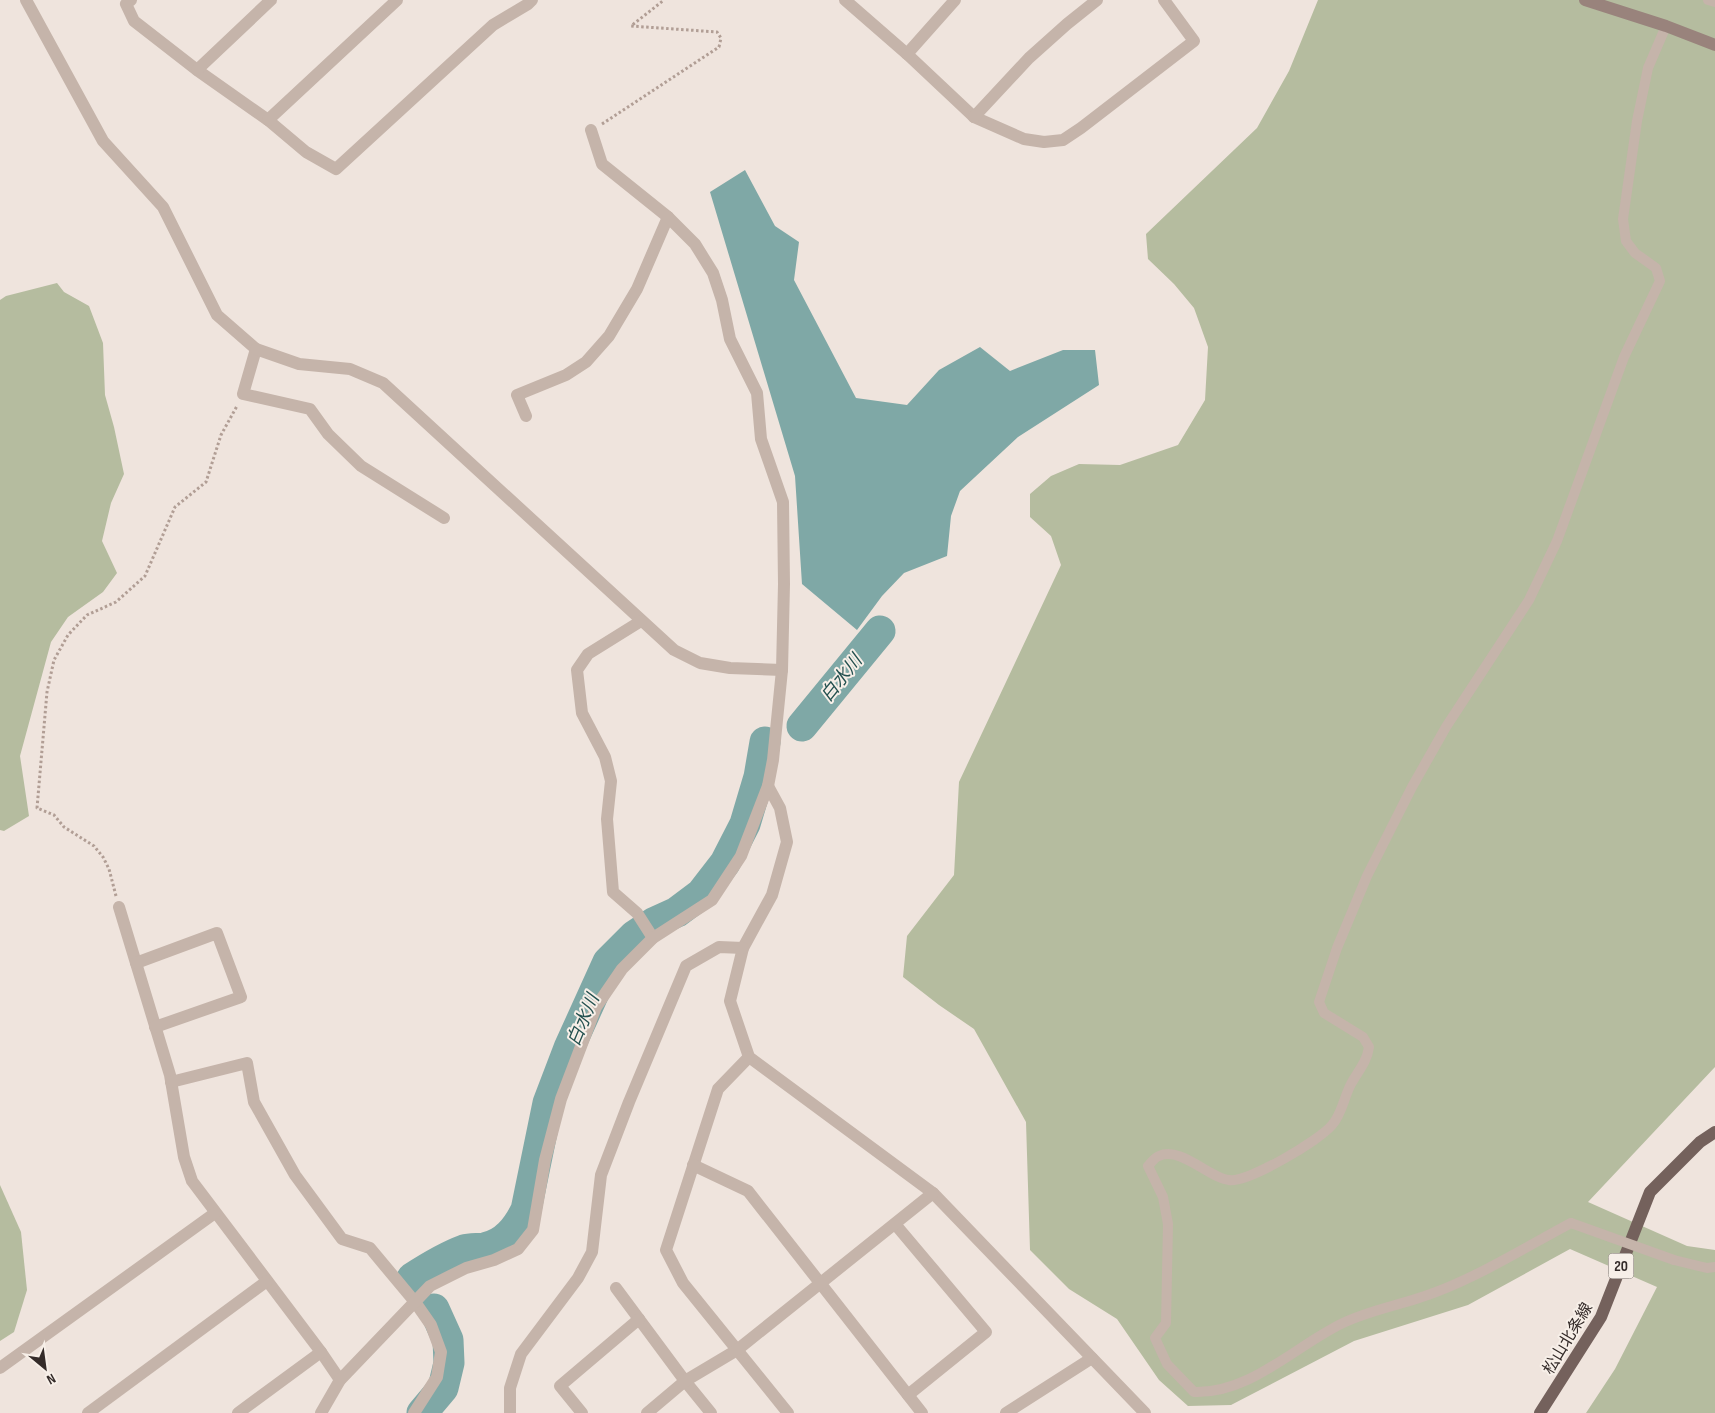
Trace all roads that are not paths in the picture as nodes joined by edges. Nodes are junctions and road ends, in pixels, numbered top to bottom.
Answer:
1 (26, 0) edge
2 (131, 0) edge
3 (271, 0) edge
4 (397, 0) edge
5 (532, 0) edge
6 (846, 0) edge
7 (955, 0) edge
8 (1097, 0) edge
9 (1164, 0) edge
10 (1585, 0) edge
11 (1708, 0) edge
12 (1715, 2) edge
13 (1666, 26) junction
14 (1715, 45) edge
15 (907, 54) junction
16 (197, 70) junction
17 (974, 117) junction
18 (268, 120) junction
19 (592, 130) road end
20 (668, 217) junction
21 (256, 349) junction
22 (526, 416) dead end
23 (444, 518) dead end
24 (641, 621) junction
25 (782, 670) junction
26 (768, 786) junction
27 (119, 907) road end
28 (653, 938) junction
29 (743, 948) junction
30 (136, 963) junction
31 (155, 1027) junction
32 (749, 1057) junction
33 (171, 1082) junction
34 (1715, 1132) edge
35 (693, 1165) junction
36 (933, 1193) junction
37 (215, 1213) junction
38 (895, 1224) junction
39 (1715, 1267) edge
40 (267, 1281) junction
41 (820, 1284) junction
42 (616, 1288) dead end
43 (415, 1302) junction
44 (639, 1319) junction
45 (737, 1350) junction
46 (321, 1352) junction
47 (1092, 1358) junction
48 (0, 1368) edge
49 (340, 1380) junction
50 (684, 1381) junction
51 (908, 1395) junction
52 (88, 1413) edge
53 (238, 1413) edge
54 (321, 1413) edge
55 (414, 1413) edge
56 (510, 1413) edge
57 (582, 1413) edge
58 (647, 1413) edge
59 (711, 1413) edge
60 (788, 1413) edge
61 (922, 1413) edge
62 (1006, 1413) edge
63 (1145, 1413) edge
64 (1540, 1413) edge

1 - 21 street
2 - 16 street
3 - 16 street
4 - 18 street
5 - 18 street
6 - 15 street
7 - 15 street
8 - 17 street
9 - 17 street
10 - 13 street
11 - 12 lane
13 - 14 street
13 - 39 lane, bridge
15 - 17 street
16 - 18 street
19 - 20 street
20 - 22 street
20 - 25 street
21 - 23 street
21 - 24 street
24 - 25 street
24 - 28 street
25 - 26 street
26 - 28 street
26 - 29 street
27 - 30 street
28 - 43 street
29 - 32 street
29 - 56 street
30 - 31 street
30 - 31 street
31 - 33 street
32 - 35 street
32 - 36 street
33 - 37 street
33 - 43 street
34 - 64 main road, 松山北条線 / 20
35 - 41 street
35 - 45 street
36 - 38 street
36 - 47 street
37 - 40 street
37 - 48 street
38 - 41 street
38 - 51 street
40 - 46 street
40 - 52 street
41 - 45 street
41 - 51 street
42 - 44 street
43 - 49 street
43 - 55 street
44 - 50 street
44 - 57 street
45 - 50 street
45 - 60 street
46 - 49 street
46 - 53 street
47 - 62 street
47 - 63 street
49 - 54 street
50 - 58 street
50 - 59 street
51 - 61 street

